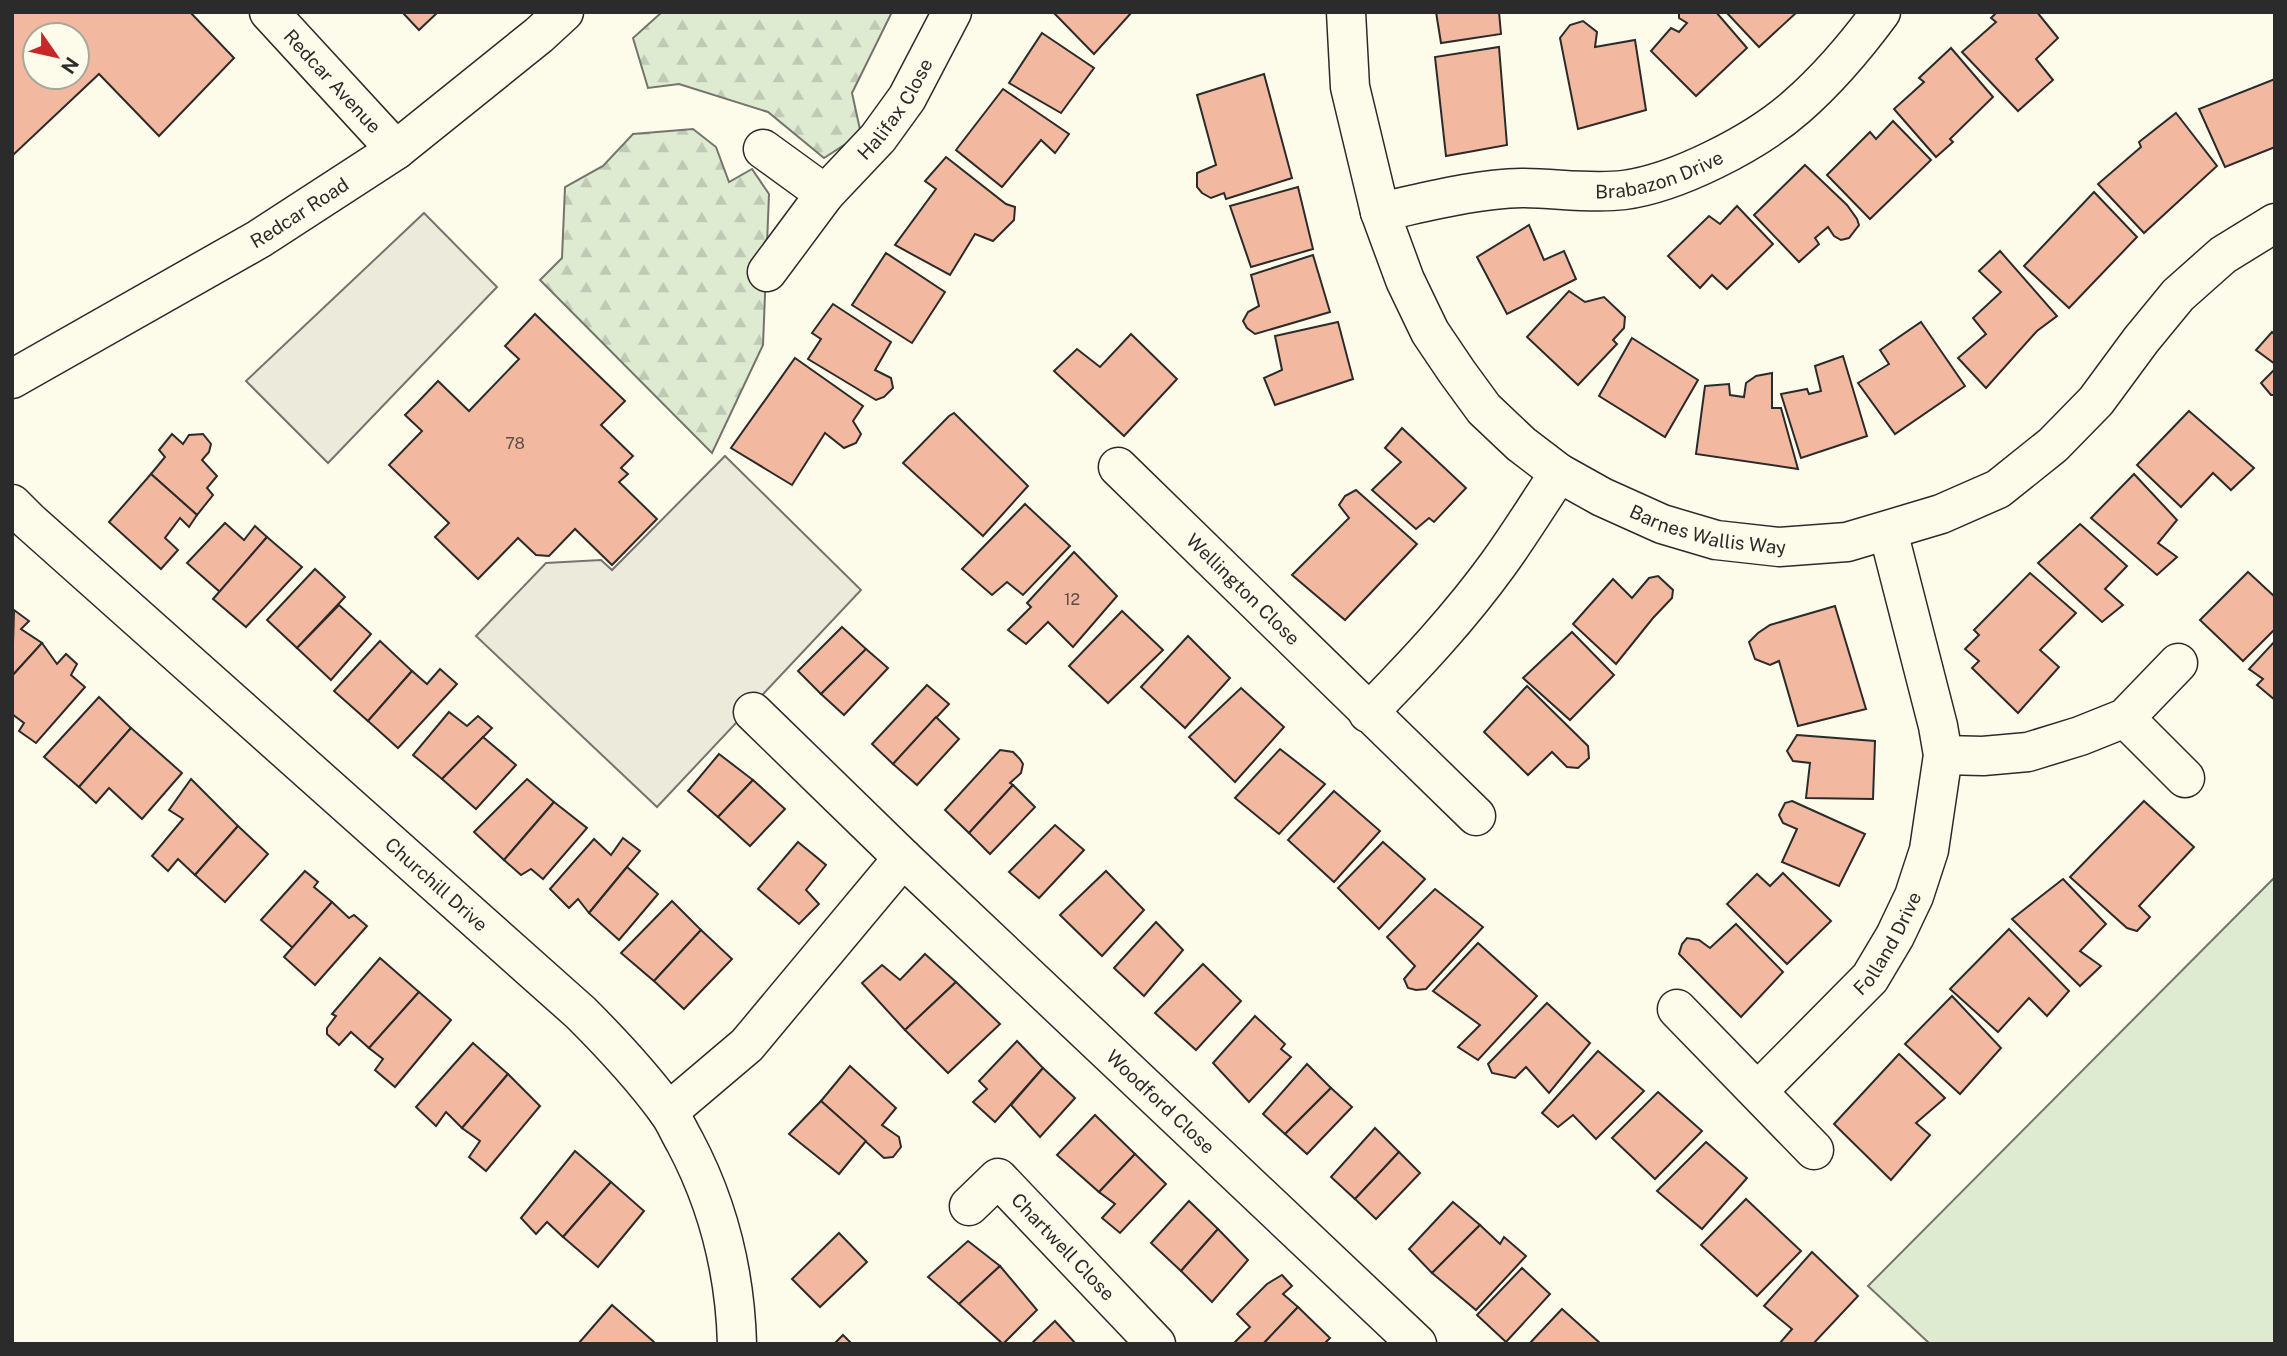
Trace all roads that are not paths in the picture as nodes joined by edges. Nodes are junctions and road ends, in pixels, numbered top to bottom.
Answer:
1 (269, 12) edge
2 (564, 12) edge
3 (952, 12) edge
4 (1346, 12) edge
5 (1881, 12) edge
6 (763, 149) dead end
7 (396, 150) junction
8 (825, 194) junction
9 (1380, 212) junction
10 (2275, 223) edge
11 (766, 272) dead end
12 (12, 379) edge
13 (1118, 467) dead end
14 (1559, 473) junction
15 (12, 504) edge
16 (1888, 531) junction
17 (2178, 663) dead end
18 (753, 712) dead end
19 (1368, 713) junction
20 (2125, 718) junction
21 (1943, 755) junction
22 (2185, 778) dead end
23 (1476, 816) dead end
24 (903, 858) junction
25 (1677, 1009) dead end
26 (1758, 1091) junction
27 (668, 1112) junction
28 (1814, 1150) dead end
29 (969, 1206) dead end
30 (737, 1344) edge
31 (1156, 1344) edge
32 (1417, 1344) edge

1 - 7 street, Redcar Avenue
2 - 7 street, Redcar Road
3 - 8 street, Halifax Close
4 - 9 street, Barnes Wallis Way
5 - 9 street, Brabazon Drive
6 - 8 street
7 - 12 street, Redcar Road
8 - 11 street, Halifax Close
9 - 14 street, Barnes Wallis Way
10 - 16 street, Barnes Wallis Way
13 - 19 street, Wellington Close
14 - 16 street, Barnes Wallis Way
14 - 19 street
15 - 27 street, Churchill Drive
16 - 21 street, Folland Drive
17 - 20 street
18 - 24 street, Woodford Close
19 - 23 street, Wellington Close
20 - 21 street
20 - 22 street
21 - 26 street, Folland Drive
24 - 27 street
24 - 32 street, Woodford Close
25 - 26 street
26 - 28 street
27 - 30 street, Churchill Drive
29 - 31 street, Chartwell Close

